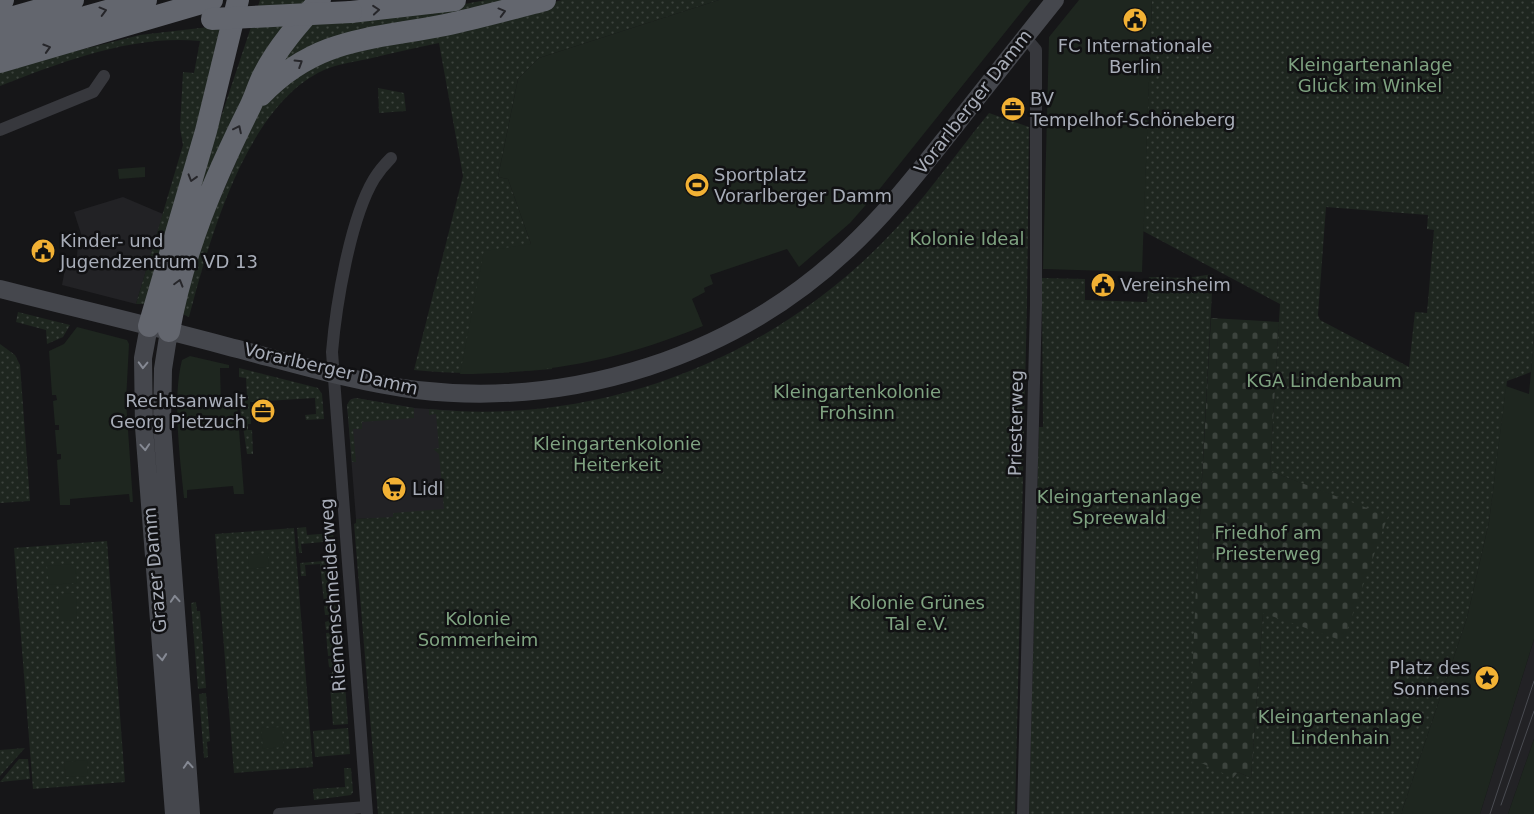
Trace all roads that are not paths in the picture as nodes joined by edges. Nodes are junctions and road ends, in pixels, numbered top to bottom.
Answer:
1 (73, 0) edge
2 (146, 0) edge
3 (238, 0) edge
4 (255, 0) edge
5 (320, 0) edge
6 (455, 0) edge
7 (544, 0) edge
8 (1055, 0) edge
9 (212, 10) edge
10 (0, 21) edge
11 (1025, 37) junction
12 (0, 41) edge
13 (0, 62) edge
14 (104, 76) dead end
15 (250, 107) junction
16 (0, 130) edge
17 (206, 131) junction
18 (391, 158) dead end
19 (0, 288) edge
20 (159, 328) junction
21 (333, 373) junction
22 (167, 504) junction
23 (150, 506) junction
24 (367, 811) edge
25 (174, 814) edge
26 (191, 814) edge
27 (278, 814) edge
28 (1023, 814) edge

1 - 10 highway
12 -> 2 highway
3 - 17 highway
4 - 17 highway
5 - 15 highway
9 -> 6 highway, bridge
15 -> 7 highway
8 - 11 street, Vorarlberger Damm
13 -> 9 highway
11 - 21 street, Vorarlberger Damm
11 - 28 street, Priesterweg
14 - 16 street
20 -> 15 highway
17 -> 20 highway
18 - 21 street, Riemenschneiderweg
19 - 20 street, Vorarlberger Damm
20 - 21 street, Vorarlberger Damm
20 - 22 street, Grazer Damm
20 -> 23 street, Grazer Damm
21 - 24 street, Riemenschneiderweg
22 - 23 street
26 -> 22 street, Grazer Damm
23 -> 25 street, Grazer Damm
24 - 27 street

